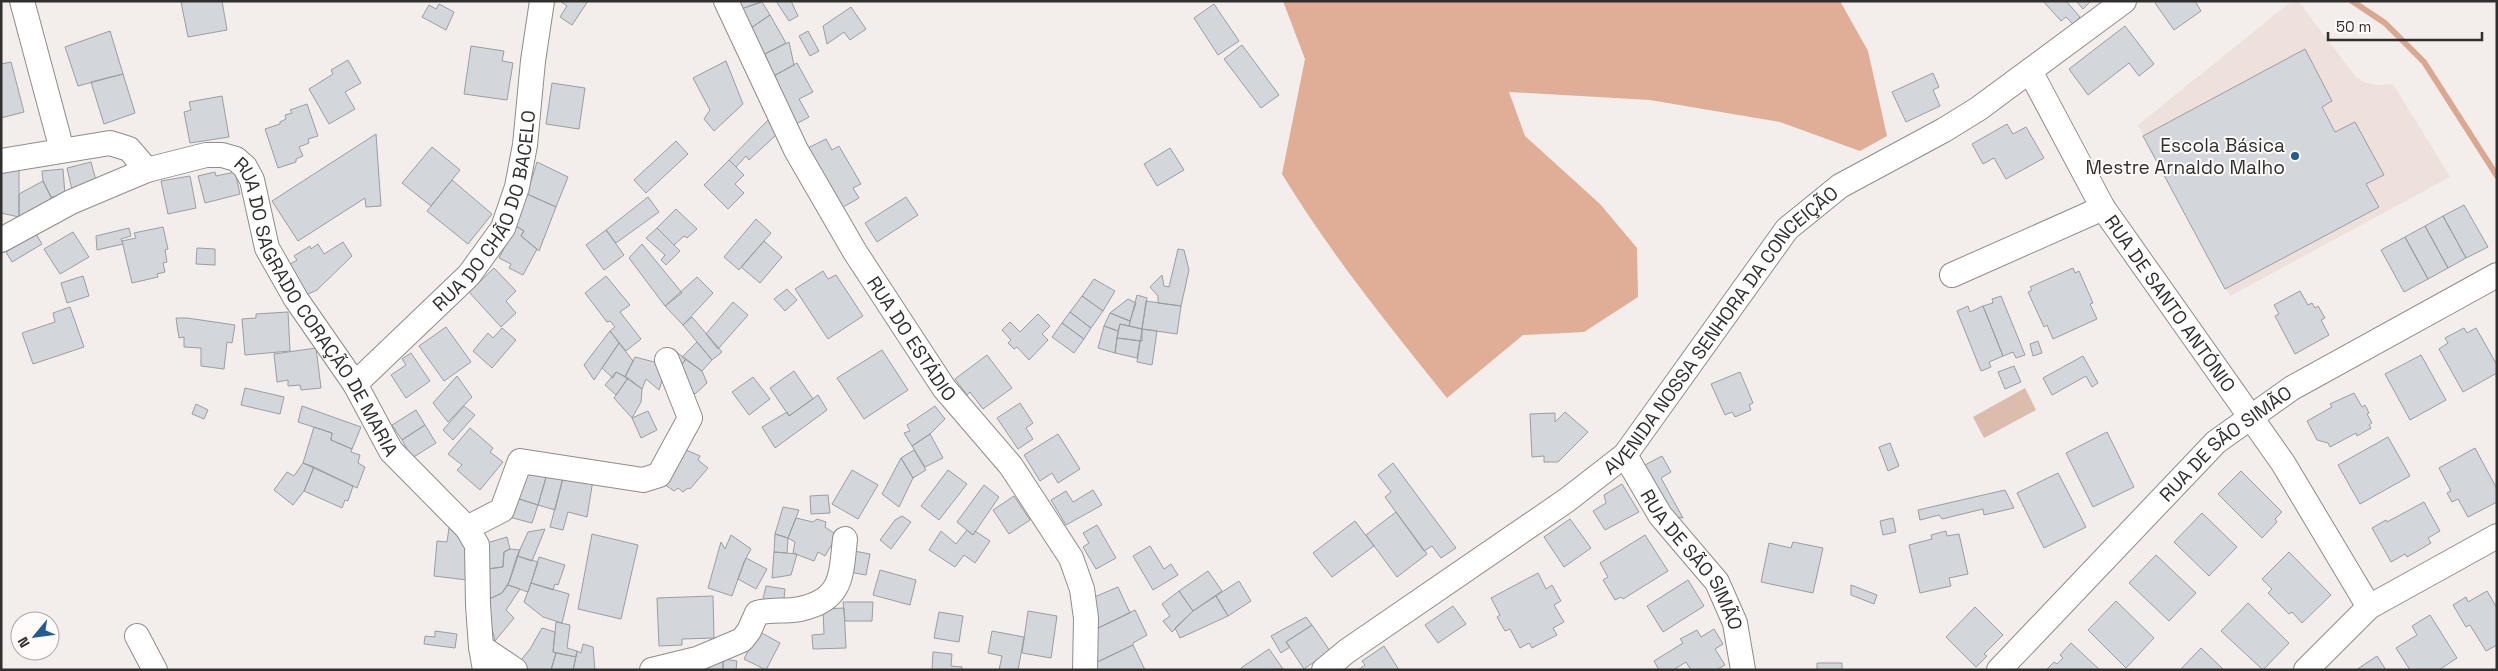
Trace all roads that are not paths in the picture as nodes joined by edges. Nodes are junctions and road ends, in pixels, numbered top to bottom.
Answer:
1 (22, 1) edge
2 (542, 1) edge
3 (726, 1) edge
4 (2124, 1) edge
5 (2030, 70) junction
6 (62, 150) junction
7 (1, 161) edge
8 (147, 170) junction
9 (2103, 208) junction
10 (1, 240) edge
11 (2497, 274) edge
12 (1952, 275) dead end
13 (666, 360) dead end
14 (355, 384) junction
15 (2251, 417) junction
16 (1625, 455) junction
17 (467, 528) junction
18 (2497, 536) edge
19 (845, 538) dead end
20 (2369, 607) junction
21 (137, 636) dead end
22 (481, 647) junction
23 (155, 670) edge
24 (485, 670) edge
25 (515, 670) edge
26 (652, 670) edge
27 (1085, 670) edge
28 (1324, 670) edge
29 (1743, 670) edge
30 (1999, 670) edge
31 (2306, 670) edge

1 - 6 street
2 - 14 street, RUA DO CHÃO DO BACELO
3 - 27 street, RUA DO ESTÁDIO
4 - 5 street, AVENIDA NOSSA SENHORA DA CONCEIÇÃO
5 - 9 street, RUA DE SANTO ANTÓNIO
5 - 16 street, AVENIDA NOSSA SENHORA DA CONCEIÇÃO
6 - 7 street
6 - 8 street
8 - 10 street, RUA DO SAGRADO CORAÇÃO DE MARIA
8 - 14 street, RUA DO SAGRADO CORAÇÃO DE MARIA
9 - 12 street
9 - 15 street, RUA DE SANTO ANTÓNIO
11 - 15 street, RUA DE SÃO SIMÃO
13 - 17 street
14 - 17 street, RUA DO SAGRADO CORAÇÃO DE MARIA
15 - 20 street, RUA DE SANTO ANTÓNIO
15 - 30 street, RUA DE SÃO SIMÃO
16 - 28 street, AVENIDA NOSSA SENHORA DA CONCEIÇÃO
16 - 29 street, RUA DE SÃO SIMÃO
17 - 22 street, RUA DO SAGRADO CORAÇÃO DE MARIA
18 - 20 street
19 - 26 street
20 - 31 street
21 - 23 street
22 - 24 street, RUA DO SAGRADO CORAÇÃO DE MARIA
22 - 25 street

